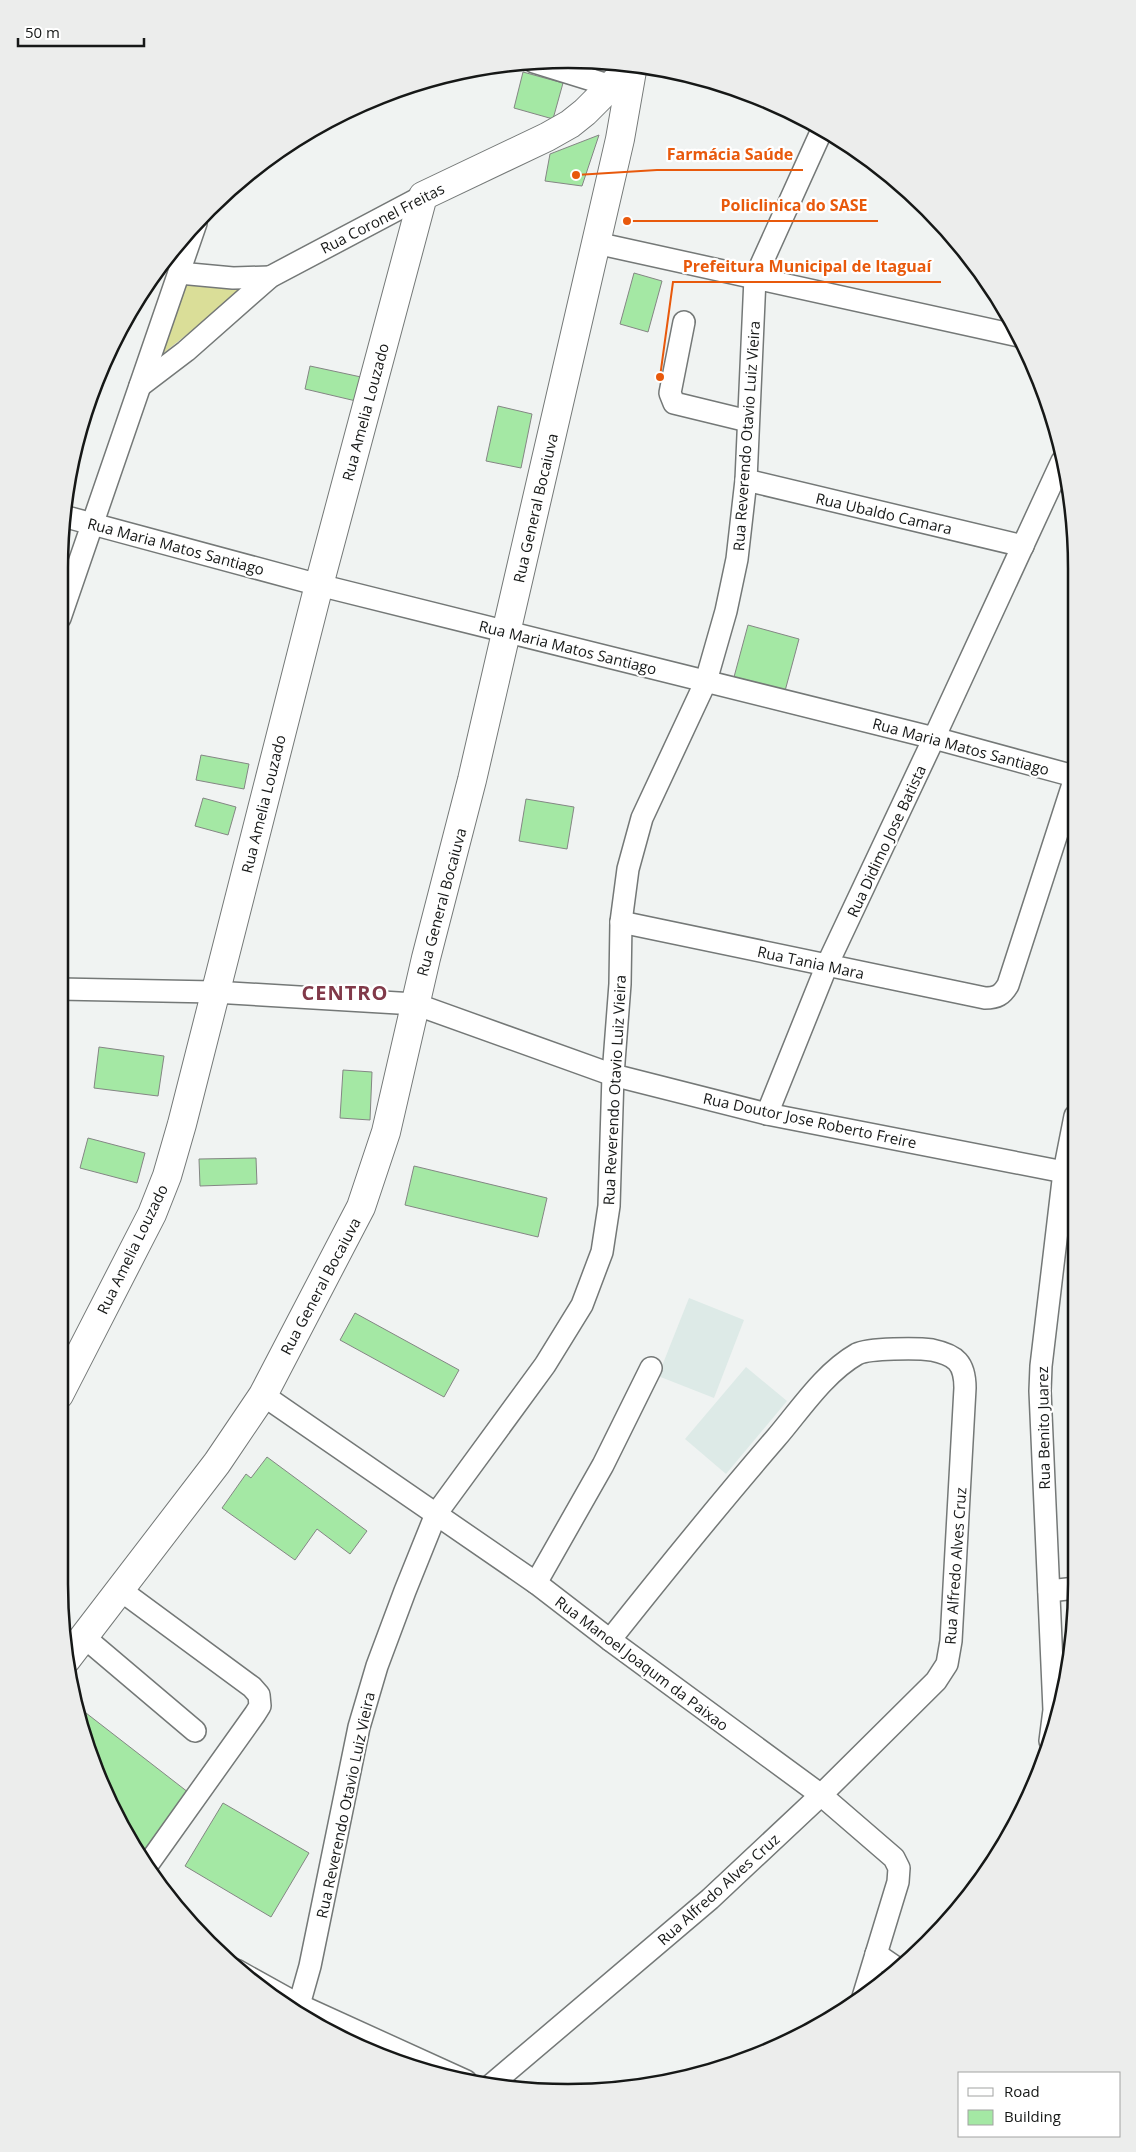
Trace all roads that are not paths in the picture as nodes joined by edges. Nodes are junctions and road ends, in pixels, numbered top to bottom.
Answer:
1 (554, 68) edge
2 (629, 72) edge
3 (620, 89) junction
4 (585, 112) junction
5 (819, 136) edge
6 (620, 139) junction
7 (422, 196) junction
8 (190, 240) edge
9 (596, 243) junction
10 (179, 273) junction
11 (270, 277) junction
12 (755, 278) junction
13 (684, 322) dead end
14 (1010, 334) edge
15 (140, 386) junction
16 (748, 422) junction
17 (1059, 469) edge
18 (746, 480) junction
19 (71, 518) edge
20 (91, 524) junction
21 (1023, 546) junction
22 (319, 585) junction
23 (68, 594) edge
24 (506, 631) junction
25 (706, 681) junction
26 (934, 738) junction
27 (1068, 774) edge
28 (1068, 800) edge
29 (621, 922) junction
30 (827, 965) junction
31 (68, 988) edge
32 (214, 992) junction
33 (415, 1004) junction
34 (613, 1075) junction
35 (767, 1114) junction
36 (1068, 1152) edge
37 (1064, 1172) junction
38 (651, 1368) dead end
39 (68, 1377) edge
40 (263, 1395) junction
41 (436, 1514) junction
42 (536, 1583) junction
43 (120, 1589) junction
44 (1068, 1589) edge
45 (1049, 1592) junction
46 (84, 1638) junction
47 (610, 1640) junction
48 (72, 1652) edge
49 (1054, 1703) edge
50 (195, 1732) dead end
51 (821, 1796) junction
52 (151, 1860) edge
53 (876, 1954) junction
54 (892, 1965) edge
55 (866, 1986) edge
56 (300, 2006) edge
57 (327, 2022) edge
58 (422, 2062) edge
59 (498, 2079) edge

1 - 3 street
2 - 3 main road, Rua Coronel Freitas
3 - 4 main road, Rua Coronel Freitas
3 - 6 main road, Rua General Bocaiuva
4 - 6 main road
4 - 7 main road, Rua Coronel Freitas
5 - 12 street, Rua Reverendo Otavio Luiz Vieira
6 - 9 main road, Rua General Bocaiuva
7 - 11 street, Rua Coronel Freitas
7 - 22 main road, Rua Amelia Louzado
8 - 10 street
9 - 12 street
9 - 24 main road, Rua General Bocaiuva
10 - 11 street
10 - 15 street
11 - 15 street, Rua Coronel Freitas
12 - 14 street
12 - 16 street, Rua Reverendo Otavio Luiz Vieira
13 - 16 street
15 - 20 street
16 - 18 street, Rua Reverendo Otavio Luiz Vieira
17 - 21 street, Rua Didimo Jose Batista
18 - 21 street, Rua Ubaldo Camara
18 - 25 street, Rua Reverendo Otavio Luiz Vieira
19 - 20 street, Rua Maria Matos Santiago
20 - 22 street, Rua Maria Matos Santiago
20 - 23 street
21 - 26 street, Rua Didimo Jose Batista
22 - 24 street, Rua Maria Matos Santiago
22 - 32 main road, Rua Amelia Louzado
24 - 25 street, Rua Maria Matos Santiago
24 - 33 main road, Rua General Bocaiuva
25 - 26 street, Rua Maria Matos Santiago
25 - 29 street, Rua Reverendo Otavio Luiz Vieira
26 - 27 street, Rua Maria Matos Santiago
26 - 30 street, Rua Didimo Jose Batista
28 - 30 street, Rua Tania Mara
29 - 30 street, Rua Tania Mara
29 - 34 street, Rua Reverendo Otavio Luiz Vieira
30 - 35 street, Rua Didimo Jose Batista
31 - 32 street, Rua Doutor Jose Roberto Freire
32 - 33 street, Rua Doutor Jose Roberto Freire
32 - 39 main road, Rua Amelia Louzado
33 - 34 street, Rua Doutor Jose Roberto Freire
33 - 40 main road, Rua General Bocaiuva
34 - 35 street, Rua Doutor Jose Roberto Freire
34 - 41 street, Rua Reverendo Otavio Luiz Vieira
35 - 37 street, Rua Doutor Jose Roberto Freire
36 - 37 street, Rua Benito Juarez
37 - 45 street, Rua Benito Juarez
38 - 42 street
40 - 41 street, Rua Manoel Joaqum da Paixao
40 - 43 main road, Rua General Bocaiuva
41 - 42 street, Rua Manoel Joaqum da Paixao
41 - 56 street, Rua Reverendo Otavio Luiz Vieira
42 - 47 street, Rua Manoel Joaqum da Paixao
43 - 46 main road, Rua General Bocaiuva
43 - 52 street
44 - 45 street
45 - 49 street, Rua Benito Juarez
46 - 48 main road, Rua General Bocaiuva
46 - 50 street
47 - 51 street, Rua Manoel Joaqum da Paixao
47 - 51 street, Rua Alfredo Alves Cruz
51 - 53 street, Rua Manoel Joaqum da Paixao
51 - 59 street, Rua Alfredo Alves Cruz
53 - 54 street
53 - 55 street, Rua Manoel Joaqum da Paixao
57 - 58 street

